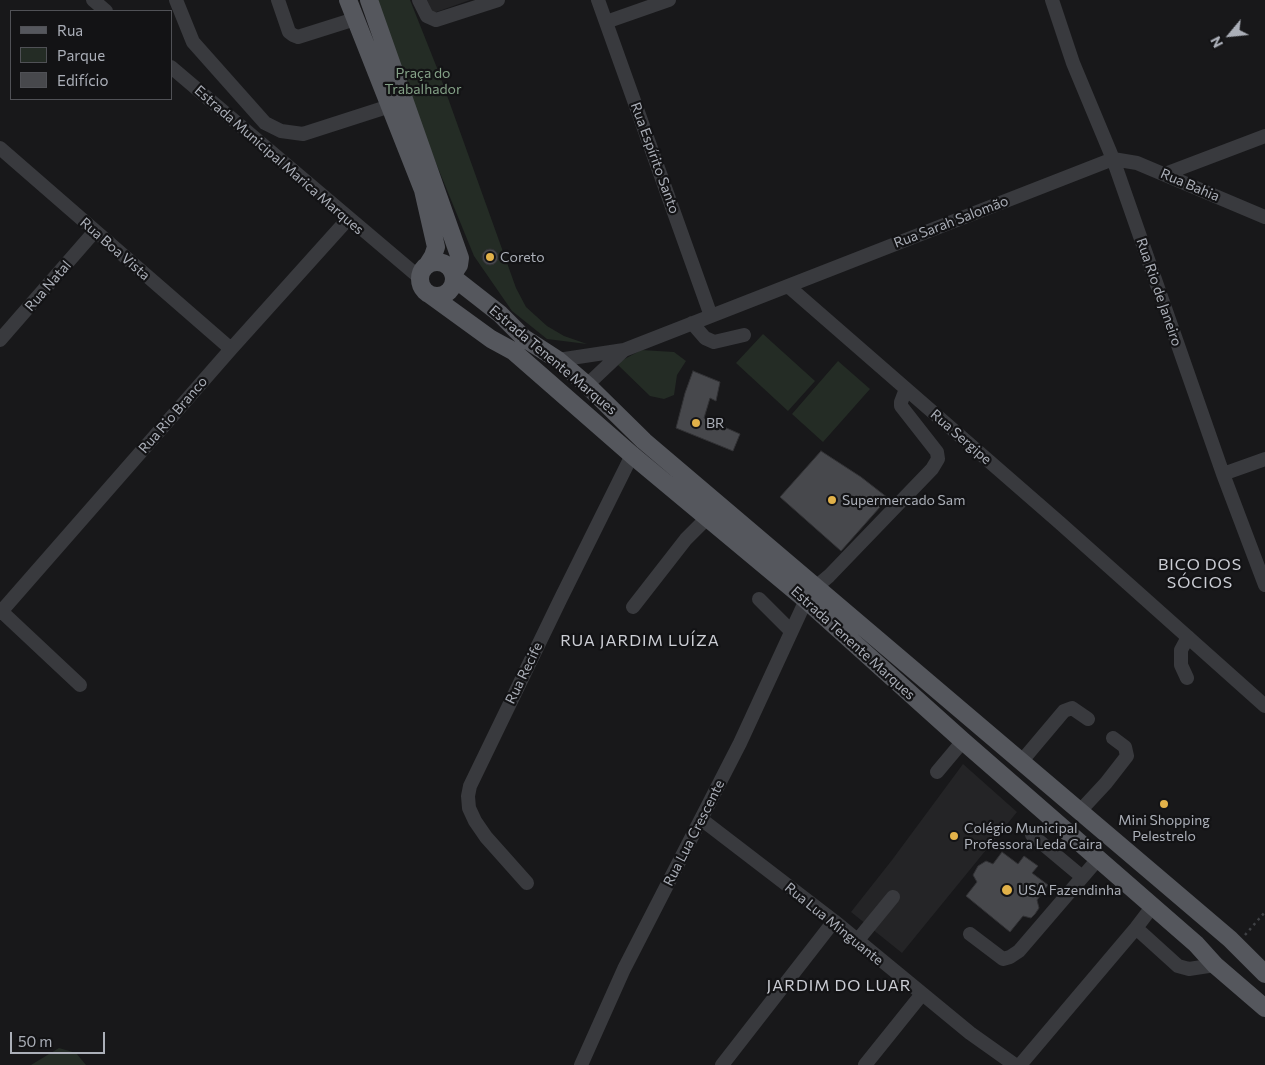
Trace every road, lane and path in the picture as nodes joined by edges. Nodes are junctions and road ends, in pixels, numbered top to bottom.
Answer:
1 (92, 0) edge
2 (176, 0) edge
3 (278, 0) edge
4 (348, 0) edge
5 (368, 0) edge
6 (419, 0) edge
7 (498, 0) edge
8 (598, 0) edge
9 (669, 0) edge
10 (1052, 0) edge
11 (105, 10) edge
12 (355, 19) junction
13 (606, 22) junction
14 (172, 68) edge
15 (390, 106) junction
16 (1265, 136) edge
17 (0, 148) edge
18 (1113, 159) junction
19 (1165, 174) junction
20 (1265, 217) edge
21 (348, 219) junction
22 (95, 231) junction
23 (425, 270) junction
24 (454, 276) junction
25 (788, 286) junction
26 (429, 294) junction
27 (712, 316) junction
28 (692, 323) junction
29 (744, 335) dead end
30 (0, 340) edge
31 (231, 349) junction
32 (624, 350) junction
33 (558, 360) junction
34 (537, 371) junction
35 (587, 386) junction
36 (906, 389) junction
37 (632, 455) junction
38 (1265, 459) edge
39 (1223, 474) junction
40 (707, 518) junction
41 (1265, 585) edge
42 (817, 586) junction
43 (759, 598) dead end
44 (806, 600) junction
45 (633, 607) dead end
46 (0, 612) edge
47 (791, 631) junction
48 (1188, 637) junction
49 (1187, 678) dead end
50 (80, 685) dead end
51 (1265, 706) edge
52 (1088, 719) dead end
53 (1113, 738) dead end
54 (963, 741) junction
55 (1021, 762) junction
56 (937, 772) dead end
57 (1080, 811) junction
58 (701, 819) junction
59 (1032, 835) dead end
60 (1098, 859) junction
61 (1081, 876) junction
62 (527, 884) dead end
63 (893, 897) dead end
64 (1152, 907) junction
65 (1265, 912) edge
66 (834, 921) junction
67 (1136, 928) junction
68 (970, 934) dead end
69 (857, 941) junction
70 (1236, 946) junction
71 (1215, 965) junction
72 (1265, 974) edge
73 (922, 994) junction
74 (1265, 1008) edge
75 (580, 1065) edge
76 (722, 1065) edge
77 (865, 1065) edge
78 (1015, 1065) edge
79 (1020, 1065) edge

1 - 11 street
2 - 15 street
3 - 12 street
4 - 12 main road
5 - 24 main road
6 - 7 street
8 - 13 street, Rua Espírito Santo
9 - 13 street
10 - 18 street, Rua Rio de Janeiro
12 - 15 main road
13 - 27 street, Rua Espírito Santo
14 - 21 street, Estrada Municipal Marica Marques
15 - 23 main road
16 - 19 street
17 - 22 street, Rua Boa Vista
18 - 19 street, Rua Bahia
18 - 25 street, Rua Sarah Salomão
18 - 39 street, Rua Rio de Janeiro
19 - 20 street, Rua Bahia
21 - 23 street, Estrada Municipal Marica Marques
21 - 31 street, Rua Rio Branco
22 - 30 street, Rua Natal
22 - 31 street, Rua Boa Vista
23 - 24 main road
23 - 26 main road
24 - 26 main road
24 - 33 main road, Estrada Tenente Marques
25 - 27 street
25 - 36 street, Rua Sergipe
26 - 34 main road, Estrada Tenente Marques
27 - 28 street
28 - 29 street
28 - 32 street
31 - 46 street, Rua Rio Branco
32 - 33 street
32 - 35 street
33 - 35 main road, Estrada Tenente Marques
34 - 35 main road
34 - 37 main road, Estrada Tenente Marques
35 - 42 main road, Estrada Tenente Marques
36 - 42 street
36 - 48 street, Rua Sergipe
37 - 40 main road, Estrada Tenente Marques
37 - 62 street, Rua Recife
38 - 39 street
39 - 41 street, Rua Rio de Janeiro
40 - 44 main road, Estrada Tenente Marques
40 - 45 street
42 - 55 main road, Estrada Tenente Marques
43 - 47 street
44 - 47 street, Rua Lua Crescente
44 - 54 main road, Estrada Tenente Marques
46 - 50 street
47 - 58 street, Rua Lua Crescente
48 - 49 street
48 - 51 street, Rua Sergipe
52 - 55 street
53 - 57 street
54 - 56 street
54 - 60 main road, Estrada Tenente Marques
55 - 57 main road, Estrada Tenente Marques
57 - 70 main road, Estrada Tenente Marques
58 - 66 street, Rua Lua Minguante
58 - 75 street, Rua Lua Crescente
59 - 61 street
60 - 61 street
60 - 64 main road, Estrada Tenente Marques
61 - 68 street
63 - 69 street
64 - 67 street
64 - 71 main road, Estrada Tenente Marques
65 - 70 path
66 - 69 street, Rua Lua Minguante
66 - 76 street
67 - 71 street
67 - 79 street
69 - 73 street, Rua Lua Minguante
70 - 72 main road, Estrada Tenente Marques
71 - 74 main road, Estrada Tenente Marques
73 - 77 street
73 - 78 street, Rua Lua Minguante

